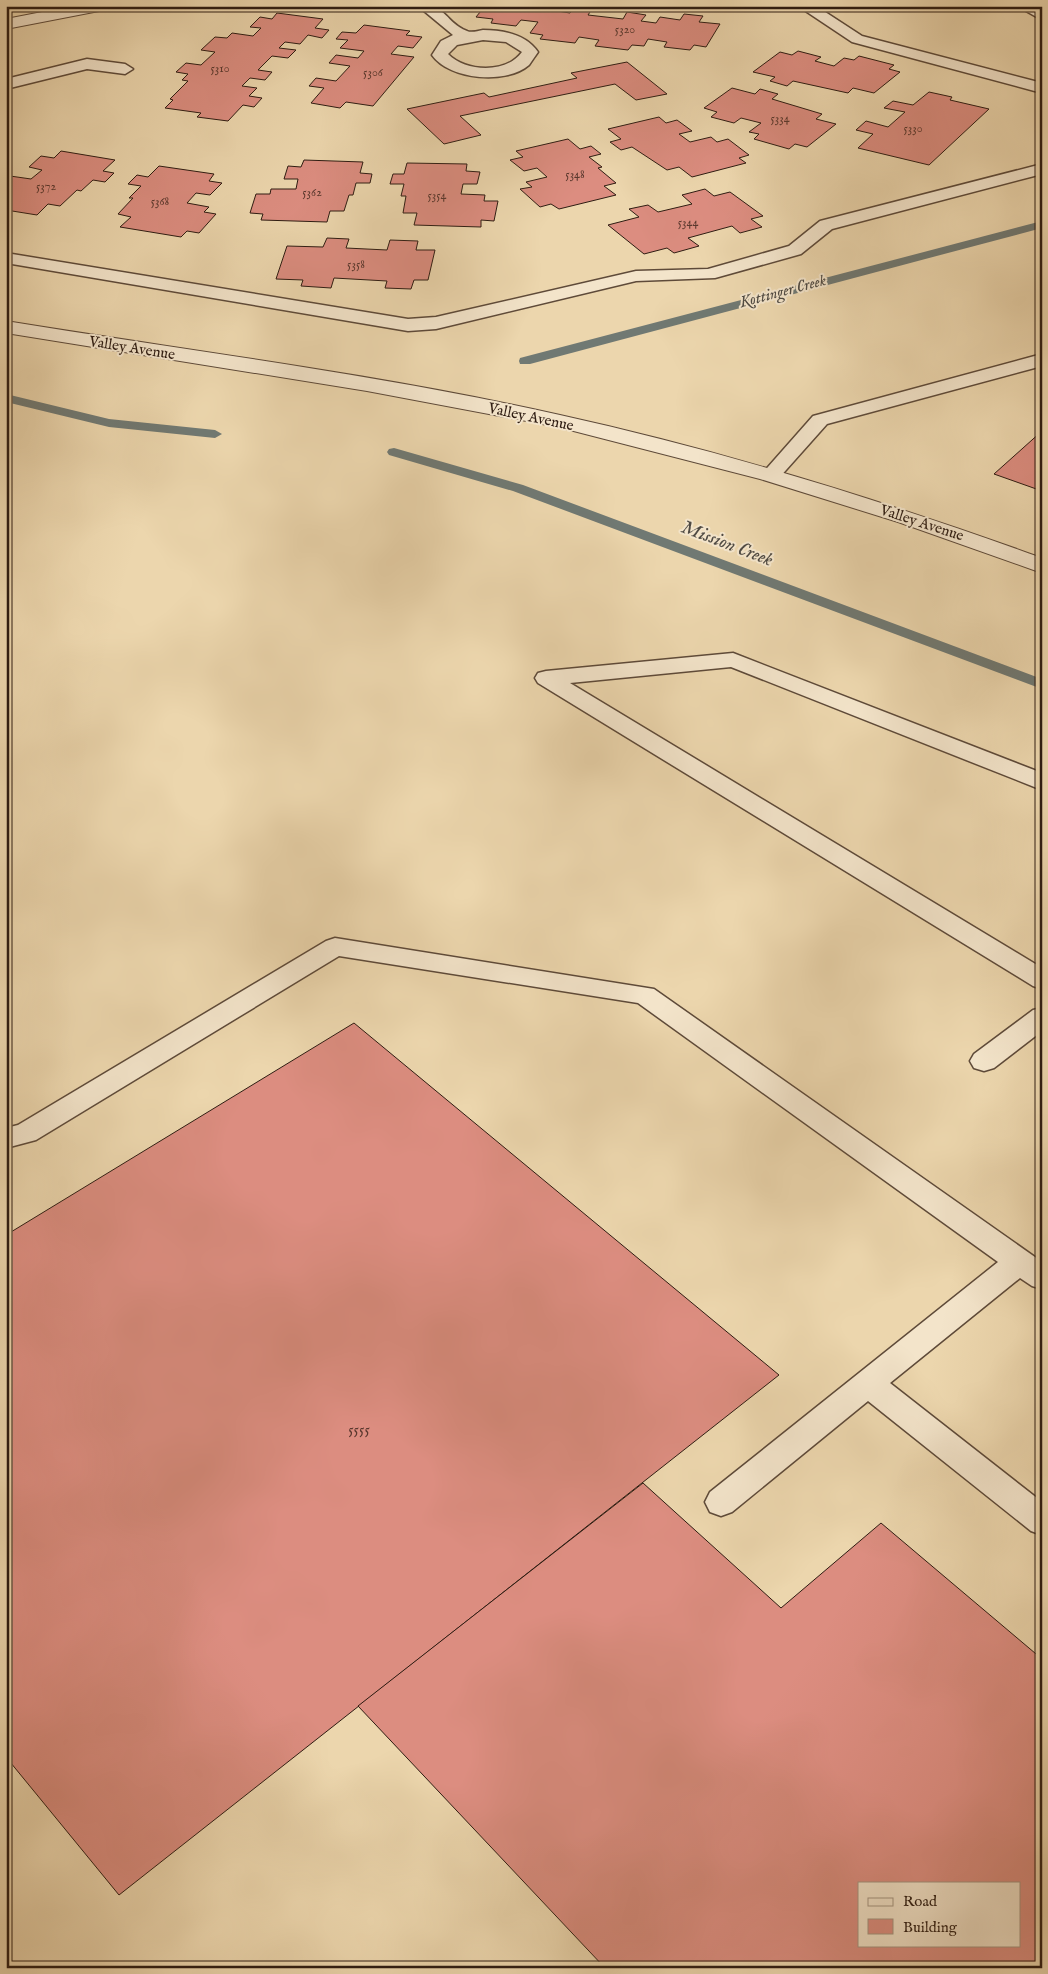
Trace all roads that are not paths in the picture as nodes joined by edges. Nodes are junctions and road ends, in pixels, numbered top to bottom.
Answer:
1 (99, 6) edge
2 (424, 6) edge
3 (805, 6) edge
4 (1024, 6) edge
5 (1042, 15) edge
6 (6, 24) edge
7 (465, 37) junction
8 (125, 69) dead end
9 (6, 84) edge
10 (1042, 88) edge
11 (1042, 169) edge
12 (6, 258) edge
13 (6, 327) edge
14 (1042, 360) edge
15 (771, 476) junction
16 (1042, 566) edge
17 (1042, 782) edge
18 (1042, 980) edge
19 (1042, 1017) edge
20 (984, 1061) dead end
21 (6, 1138) edge
22 (1031, 1270) edge
23 (868, 1383) junction
24 (721, 1502) dead end
25 (1042, 1521) edge

1 - 6 street
2 - 7 lane
3 - 10 lane
4 - 5 lane
7 - 7 lane
8 - 9 lane
11 - 12 lane
13 - 15 street, Valley Avenue
14 - 15 lane
15 - 16 street, Valley Avenue
17 - 18 lane
19 - 20 lane
21 - 22 lane
22 - 23 lane
23 - 24 lane
23 - 25 lane

